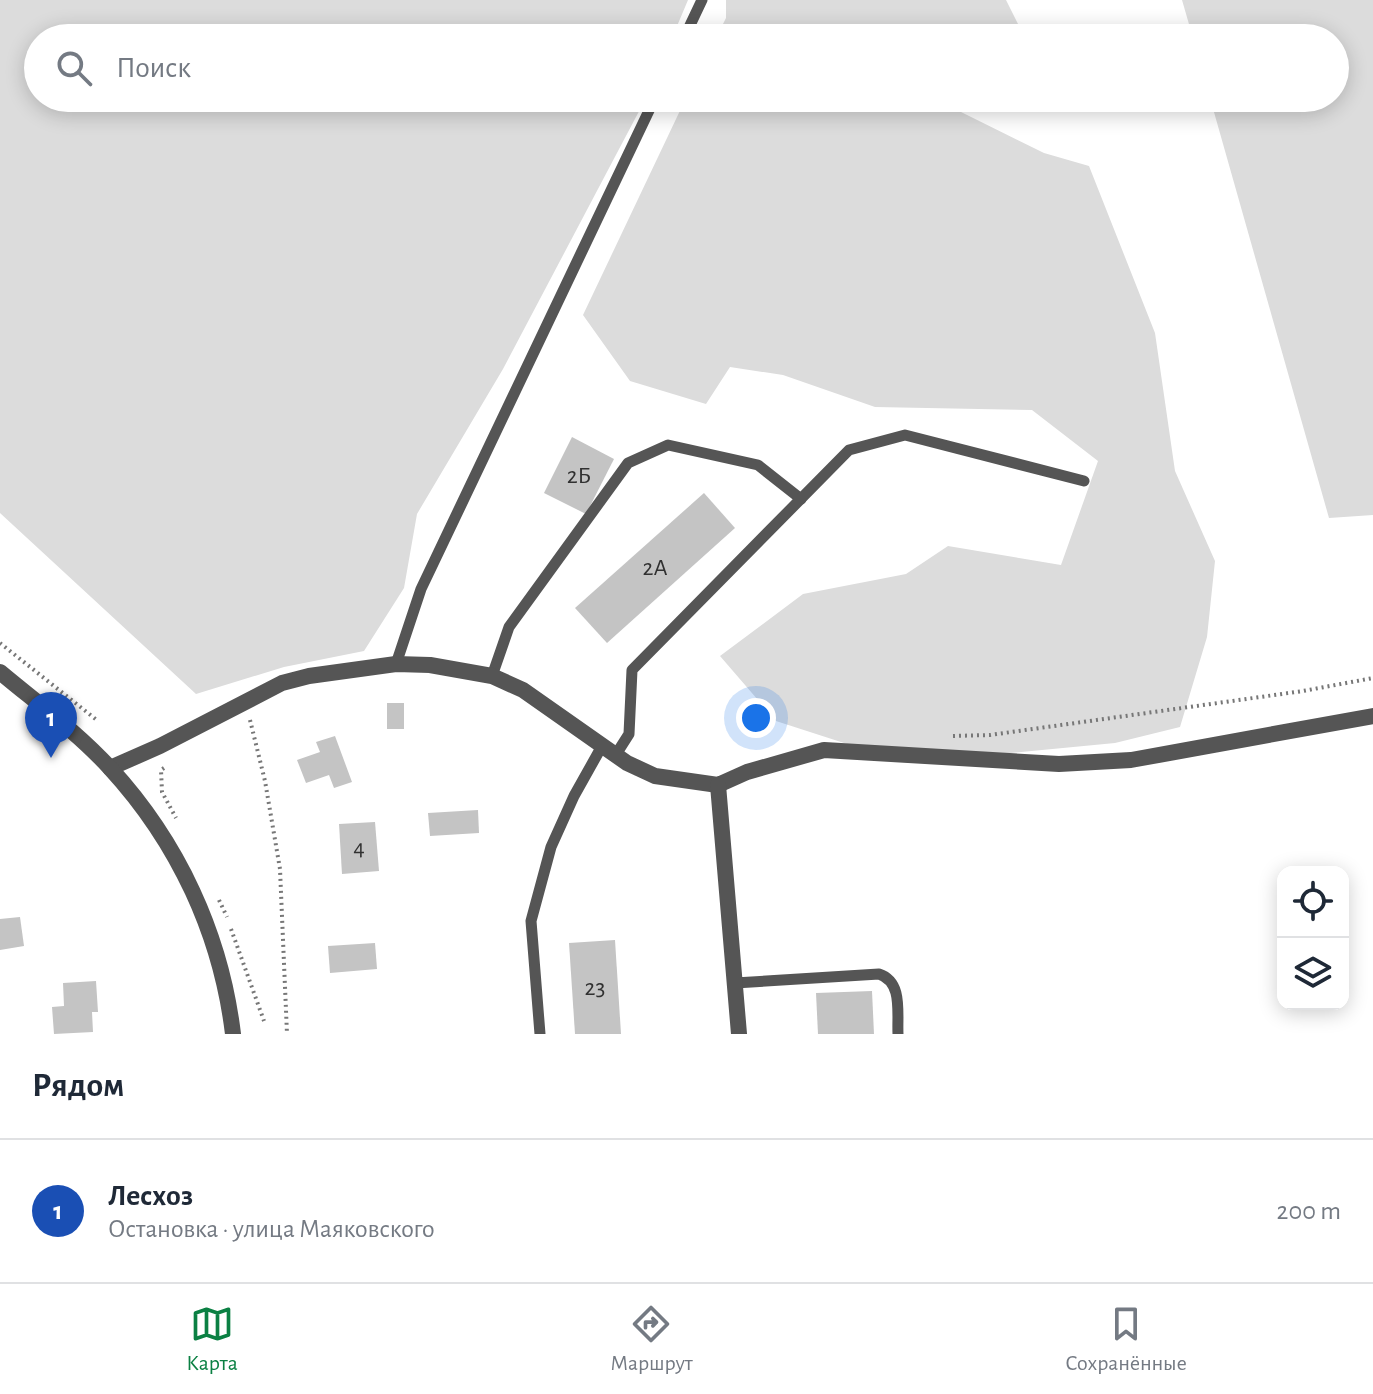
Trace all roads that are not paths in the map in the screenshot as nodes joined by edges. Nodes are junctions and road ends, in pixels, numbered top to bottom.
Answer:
1 (702, 0) edge
2 (691, 24) edge
3 (648, 112) edge
4 (1084, 481) dead end
5 (801, 499) junction
6 (396, 664) junction
7 (0, 672) edge
8 (492, 676) junction
9 (1373, 716) edge
10 (609, 751) junction
11 (110, 768) junction
12 (718, 785) junction
13 (735, 983) junction
14 (233, 1034) edge
15 (540, 1034) edge
16 (739, 1034) edge
17 (898, 1034) edge

1 - 2 lane
3 - 6 lane
4 - 5 lane
5 - 8 lane
5 - 10 lane
6 - 8 street
6 - 11 street
7 - 11 street
8 - 10 street
9 - 12 street
10 - 12 street
10 - 15 lane
11 - 14 street
12 - 13 street
13 - 16 street
13 - 17 lane

